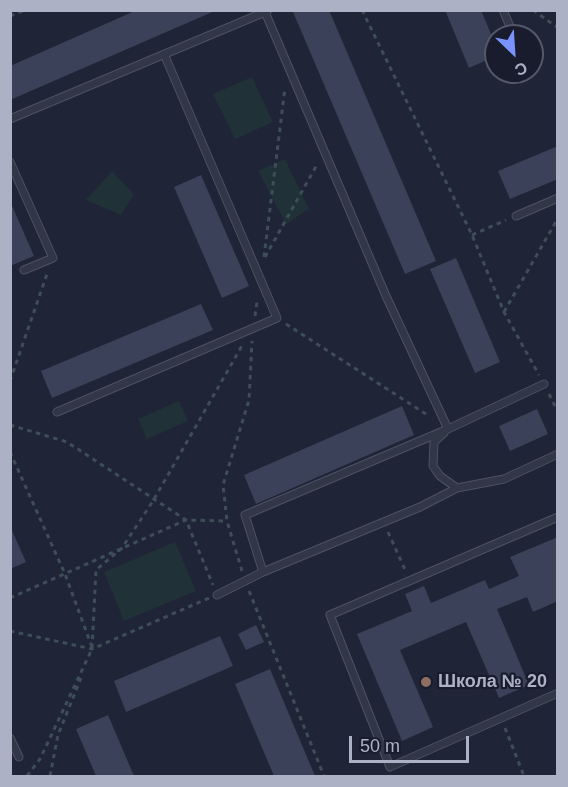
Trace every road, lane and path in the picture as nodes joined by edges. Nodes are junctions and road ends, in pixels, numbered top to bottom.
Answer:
1 (25, 10) edge
2 (362, 10) edge
3 (503, 10) edge
4 (533, 10) edge
5 (267, 11) edge
6 (10, 16) edge
7 (509, 24) edge
8 (558, 28) edge
9 (164, 54) junction
10 (288, 65) junction
11 (10, 119) edge
12 (324, 151) junction
13 (10, 162) edge
14 (558, 198) edge
15 (516, 216) joint
16 (558, 218) edge
17 (472, 235) junction
18 (53, 258) junction
19 (24, 270) dead end
20 (261, 281) junction
21 (504, 312) junction
22 (277, 318) junction
23 (253, 327) junction
24 (10, 381) edge
25 (544, 384) junction
26 (57, 412) dead end
27 (558, 412) edge
28 (10, 425) edge
29 (448, 429) junction
30 (10, 452) edge
31 (558, 454) edge
32 (458, 488) junction
33 (153, 501) junction
34 (558, 517) edge
35 (186, 520) junction
36 (227, 521) junction
37 (384, 522) junction
38 (122, 548) junction
39 (263, 572) junction
40 (65, 574) junction
41 (410, 580) junction
42 (245, 581) junction
43 (217, 595) junction
44 (10, 598) edge
45 (10, 631) edge
46 (93, 649) junction
47 (558, 693) edge
48 (502, 718) junction
49 (10, 738) edge
50 (19, 757) dead end
51 (27, 777) edge
52 (50, 777) edge
53 (324, 777) edge
54 (524, 777) edge

1 - 6 path
2 - 17 path
3 - 7 lane
4 - 8 path
5 - 9 lane
5 - 10 lane
9 - 11 lane
9 - 20 lane
10 - 12 lane
10 - 12 path
12 - 29 lane
13 - 18 lane
14 - 15 lane
15 - 17 path
16 - 21 path
17 - 21 path
18 - 19 lane
18 - 24 path
20 - 22 lane
20 - 23 path
21 - 25 path
22 - 23 lane
22 - 29 path
23 - 26 lane
23 - 33 path
23 - 36 path
25 - 27 path
25 - 29 lane
28 - 33 path
29 - 32 lane
29 - 39 lane
30 - 40 path
31 - 32 lane
32 - 37 lane
33 - 35 path
33 - 38 path
34 - 41 lane
35 - 36 path
35 - 38 path
35 - 43 path
36 - 42 path
37 - 39 lane
37 - 41 path
38 - 40 path
38 - 46 path
39 - 42 lane
40 - 44 path
40 - 46 path
41 - 48 lane
42 - 43 lane
42 - 53 path
43 - 46 path
45 - 46 path
46 - 51 path
46 - 52 path
47 - 48 lane
48 - 54 path
49 - 50 lane

